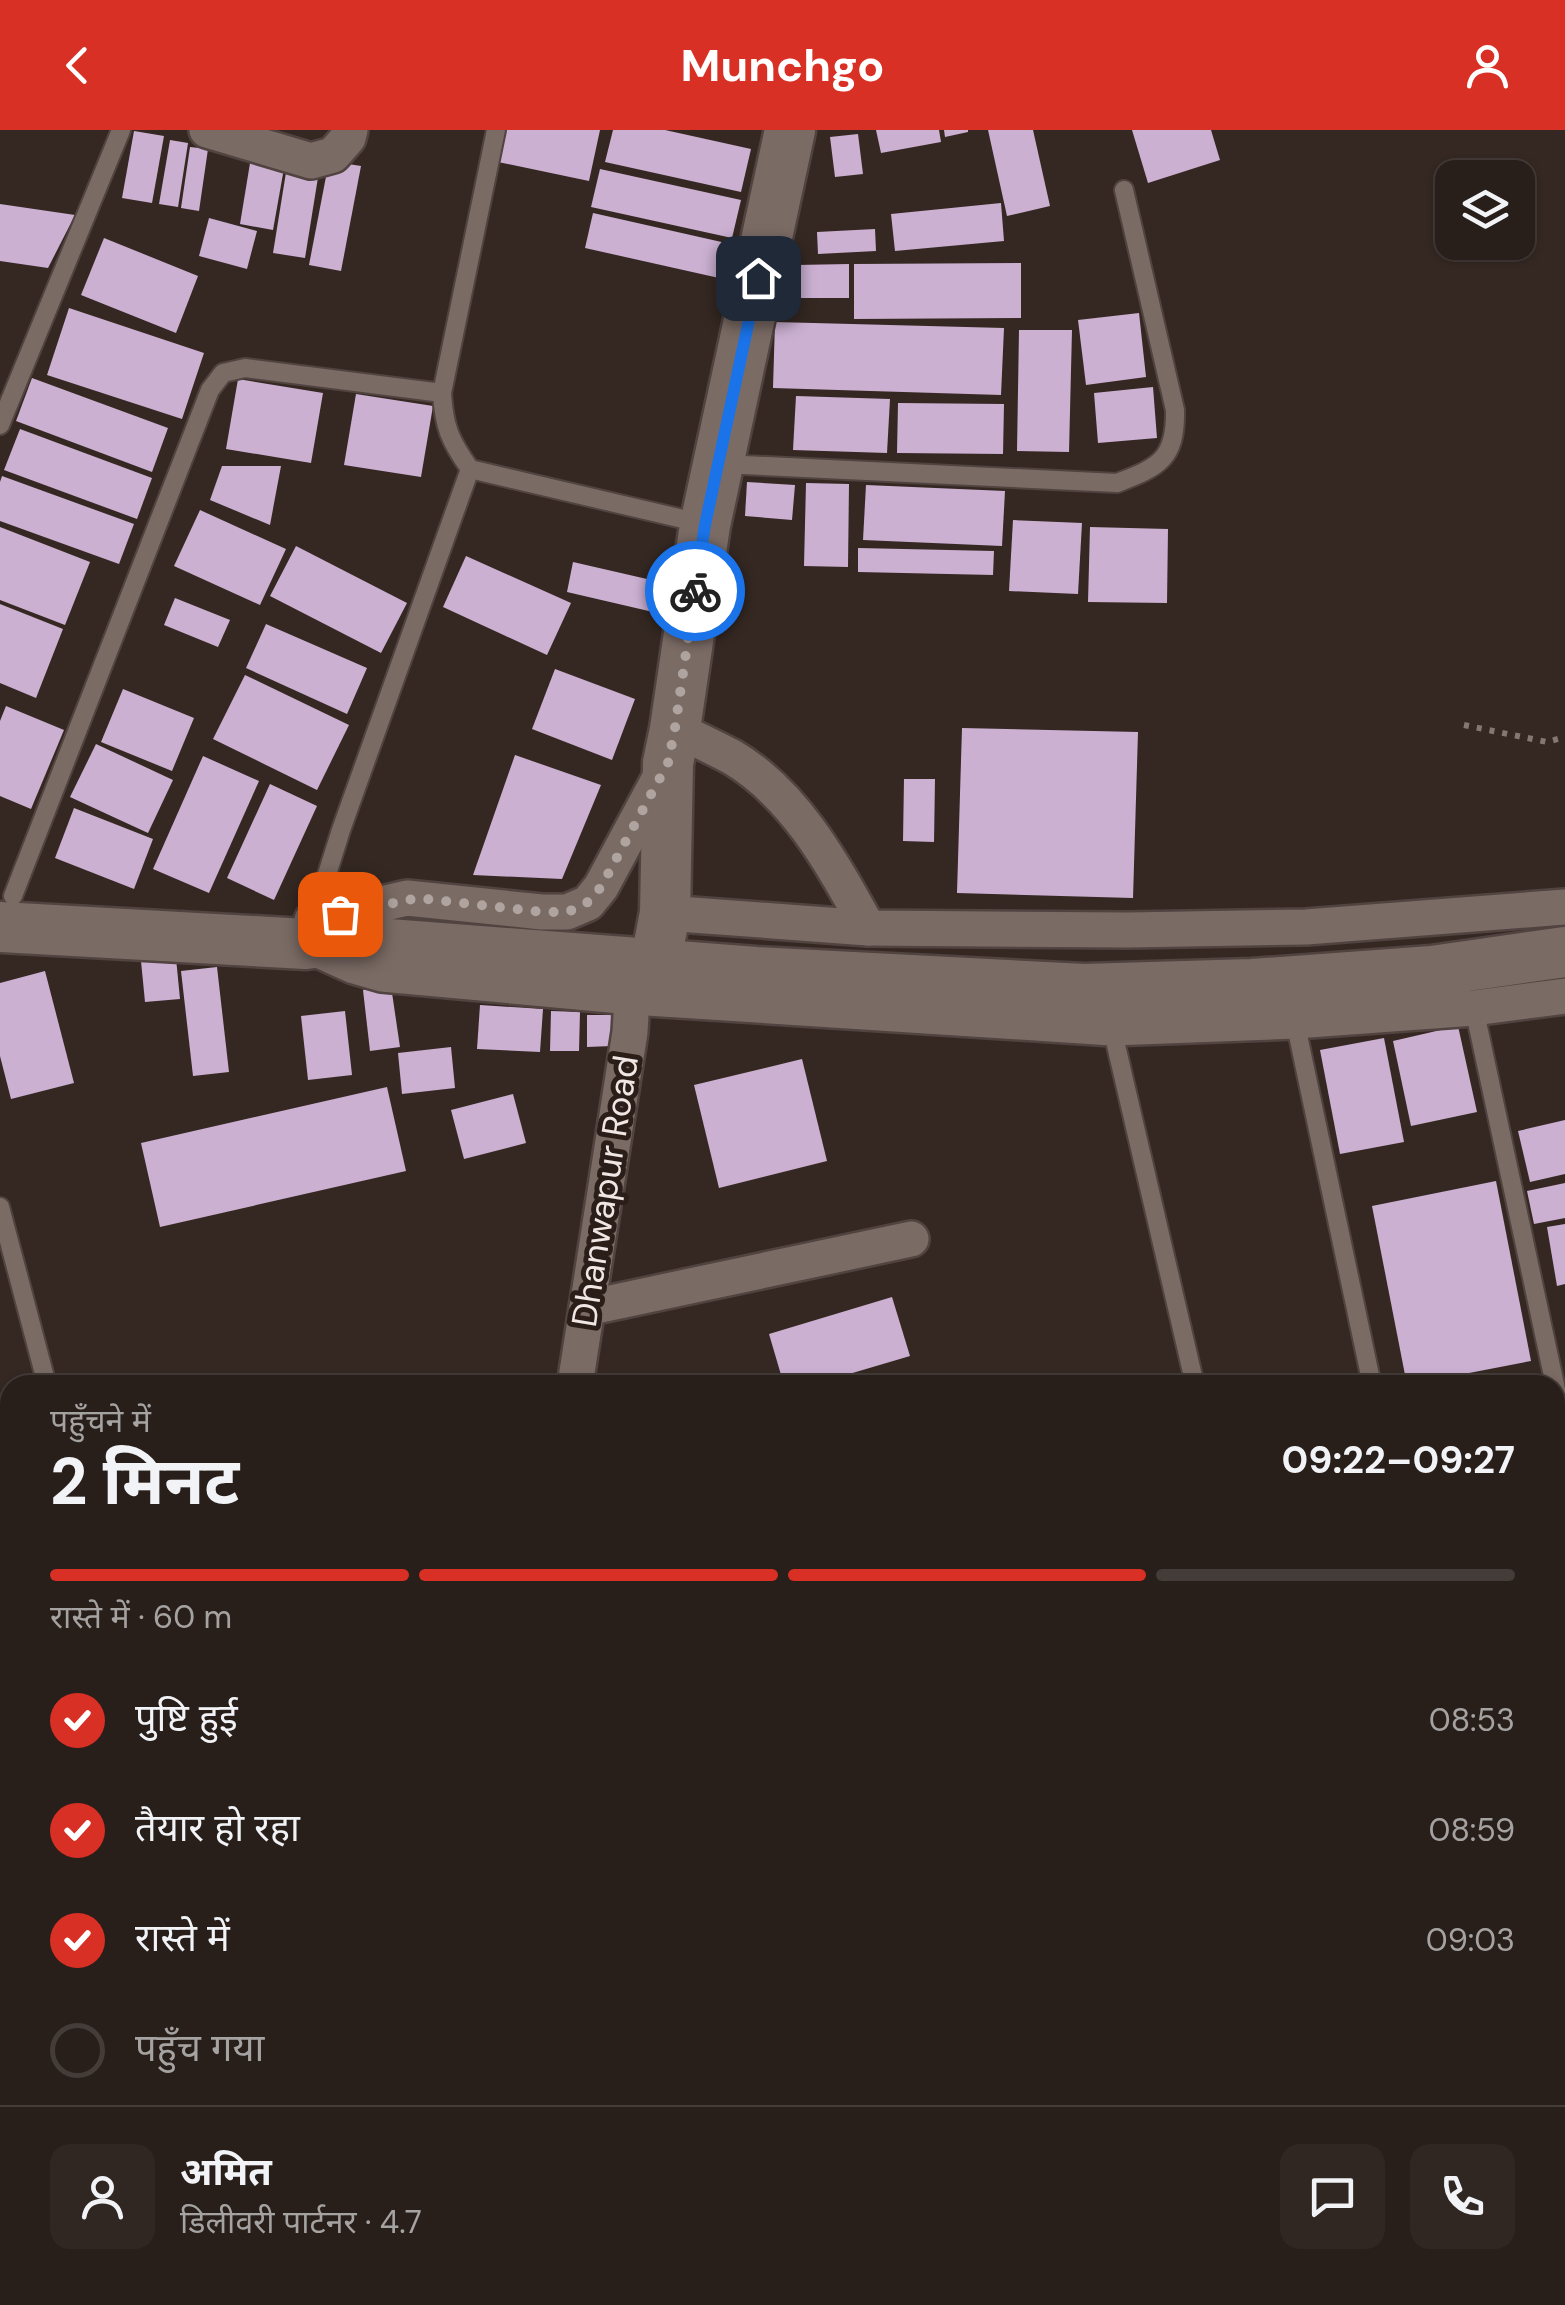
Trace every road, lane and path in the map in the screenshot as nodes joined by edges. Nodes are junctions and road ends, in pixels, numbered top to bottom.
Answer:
1 (121, 130) edge
2 (208, 130) edge
3 (350, 130) edge
4 (496, 130) edge
5 (790, 130) edge
6 (1124, 190) dead end
7 (442, 393) junction
8 (0, 425) edge
9 (718, 464) junction
10 (470, 468) junction
11 (705, 525) junction
12 (1464, 724) dead end
13 (1565, 737) edge
14 (671, 746) junction
15 (4, 906) edge
16 (1565, 907) edge
17 (665, 913) junction
18 (868, 928) junction
19 (319, 935) junction
20 (1565, 952) edge
21 (643, 981) junction
22 (1565, 996) edge
23 (1474, 1008) junction
24 (1295, 1021) junction
25 (1112, 1028) junction
26 (0, 1208) edge
27 (911, 1239) dead end
28 (587, 1308) junction
29 (44, 1375) edge
30 (570, 1375) edge
31 (1193, 1375) edge
32 (1370, 1375) edge
33 (1553, 1375) edge

1 - 8 lane
2 - 3 street
4 - 7 lane
5 - 9 street
6 - 9 lane
7 - 10 lane
7 - 15 lane
9 - 11 street
10 - 11 lane
10 - 19 lane
11 - 14 street
12 - 13 path
14 - 17 street
14 - 18 street
14 - 19 street
15 - 19 street
16 - 18 street
17 - 18 street
17 - 21 street
19 - 21 street
20 - 21 street
21 - 25 street
21 - 28 street, Dhanwapur Road
22 - 23 street
23 - 24 street
23 - 33 lane
24 - 25 street
24 - 32 lane
25 - 31 lane
26 - 29 lane
27 - 28 street
28 - 30 street, Dhanwapur Road

